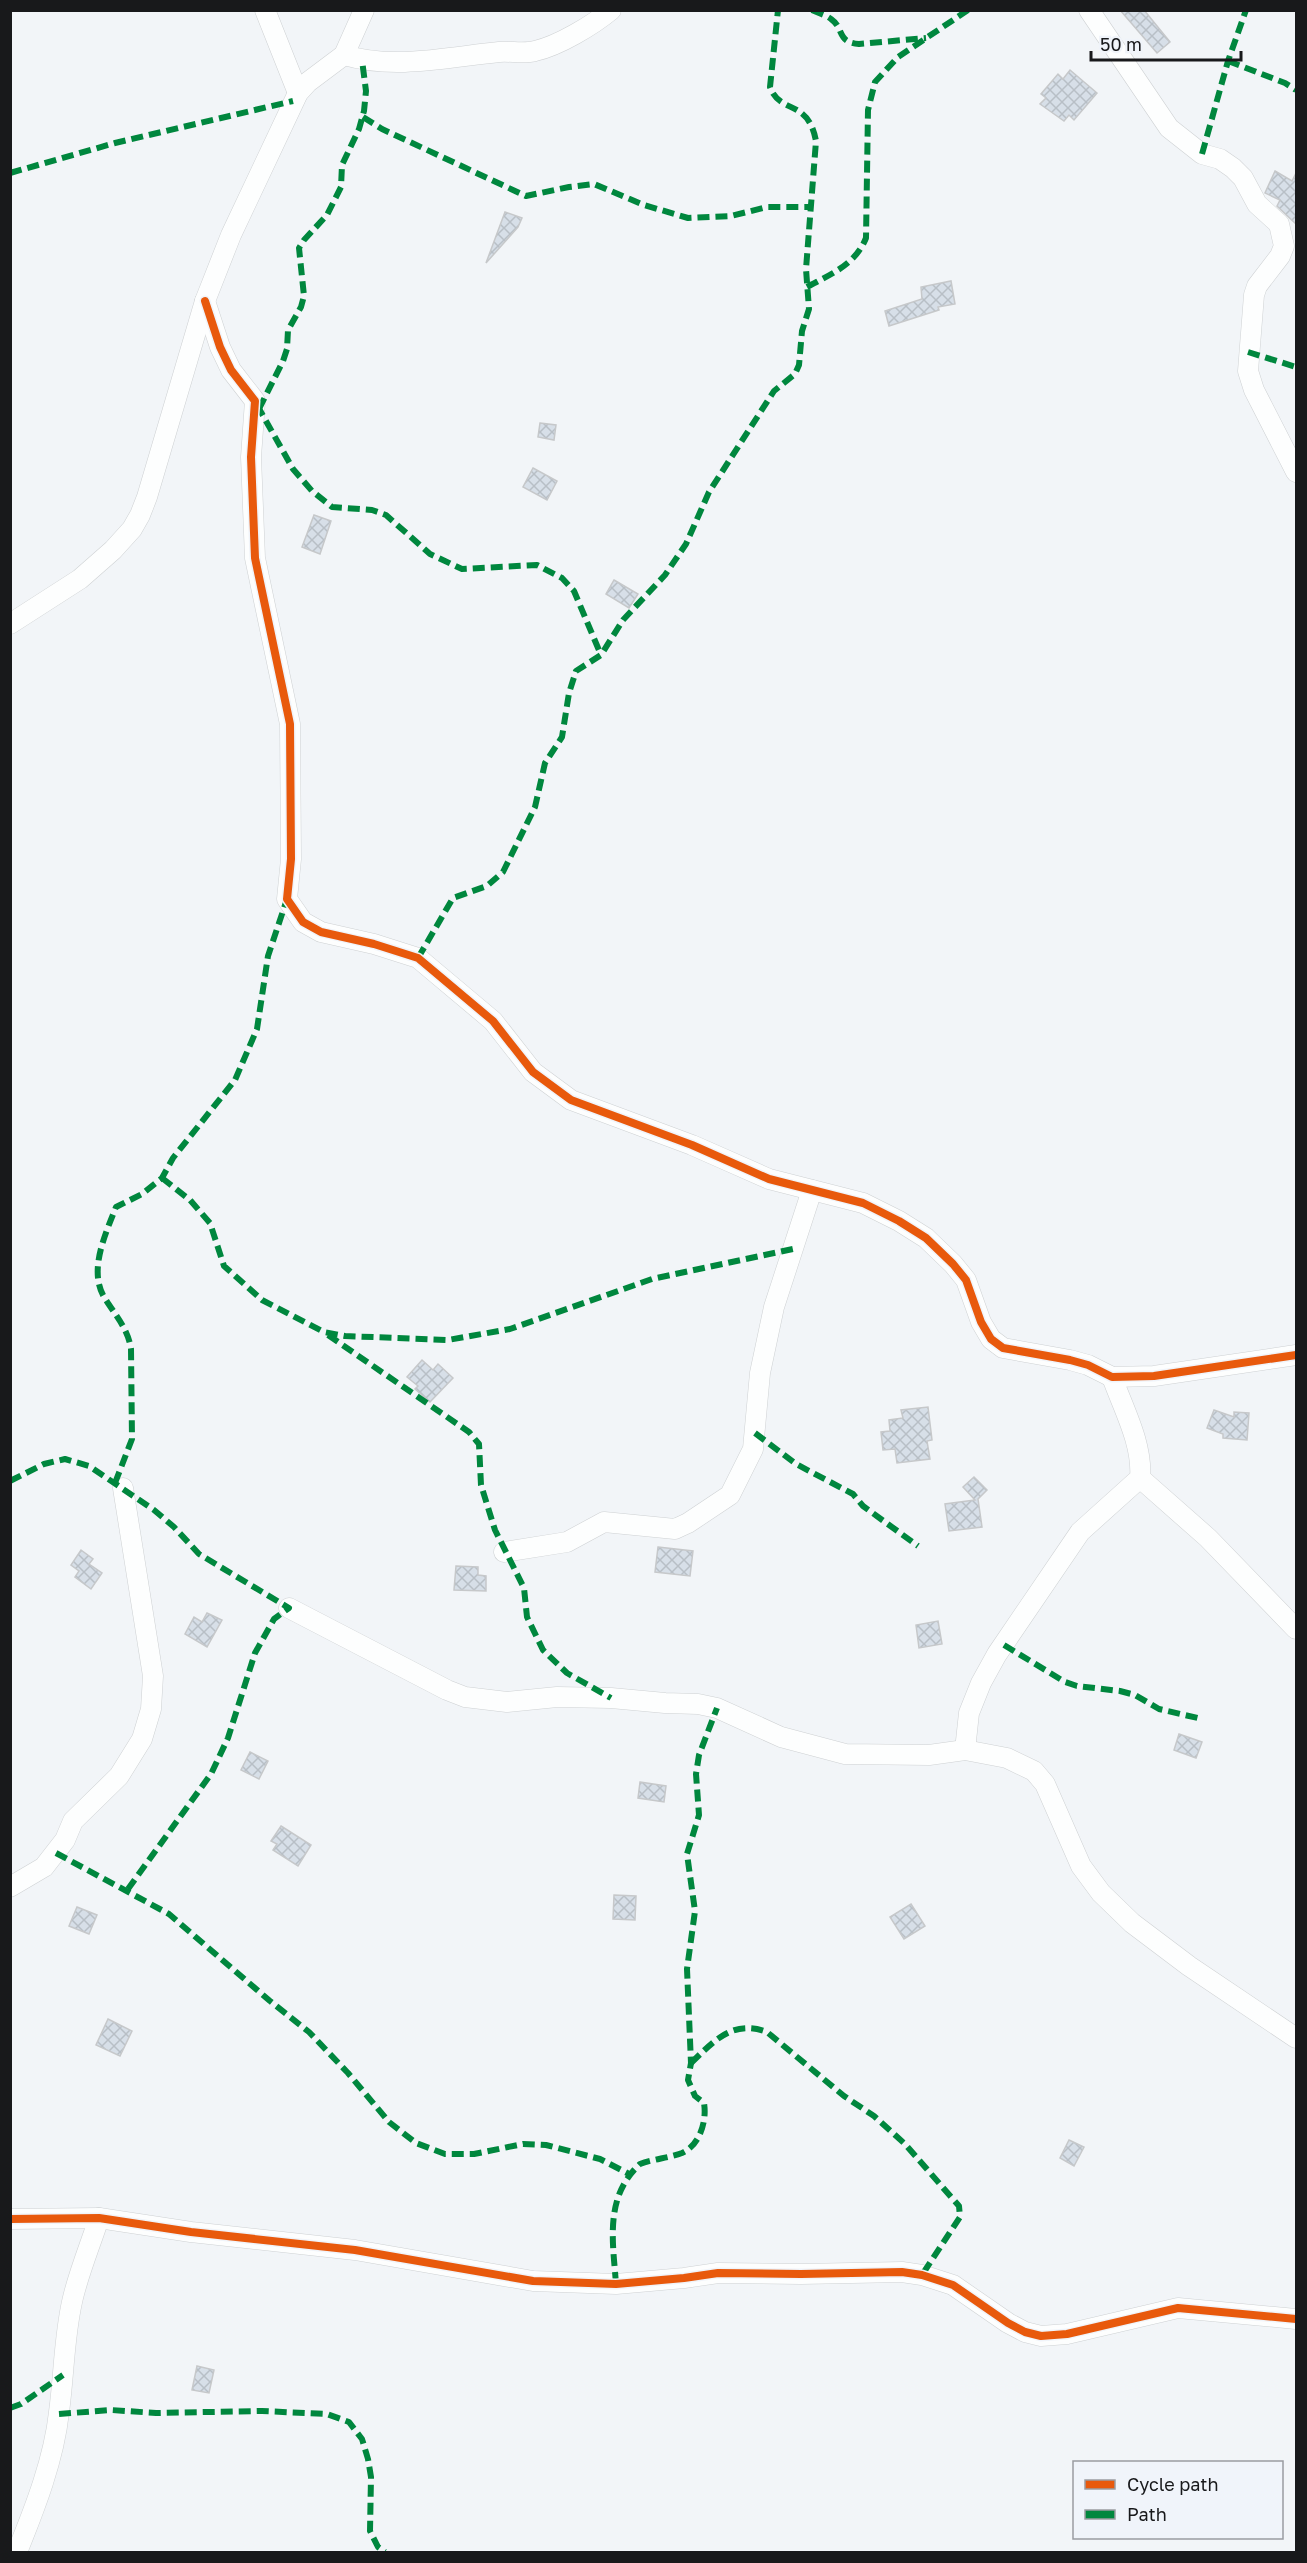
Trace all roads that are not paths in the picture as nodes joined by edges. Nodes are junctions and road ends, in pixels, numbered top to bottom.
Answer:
1 (265, 10) edge
2 (364, 10) edge
3 (611, 10) edge
4 (1089, 10) edge
5 (345, 55) junction
6 (298, 93) junction
7 (205, 300) junction
8 (1296, 472) edge
9 (10, 624) edge
10 (812, 1190) junction
11 (1296, 1355) edge
12 (1112, 1377) junction
13 (1140, 1478) junction
14 (123, 1488) dead end
15 (504, 1552) dead end
16 (289, 1608) dead end
17 (1296, 1629) edge
18 (965, 1749) junction
19 (10, 1887) edge
20 (1296, 2038) edge
21 (99, 2218) junction
22 (10, 2219) edge
23 (1296, 2319) edge
24 (17, 2553) edge

1 - 6 street
2 - 5 street
3 - 5 street
4 - 8 street
5 - 6 street
6 - 7 street
7 - 9 street
7 - 10 street
10 - 12 street
10 - 15 street
11 - 12 street
12 - 13 street
13 - 17 street
13 - 18 street
14 - 19 street
16 - 18 street
18 - 20 street
21 - 22 street
21 - 23 street
21 - 24 street

